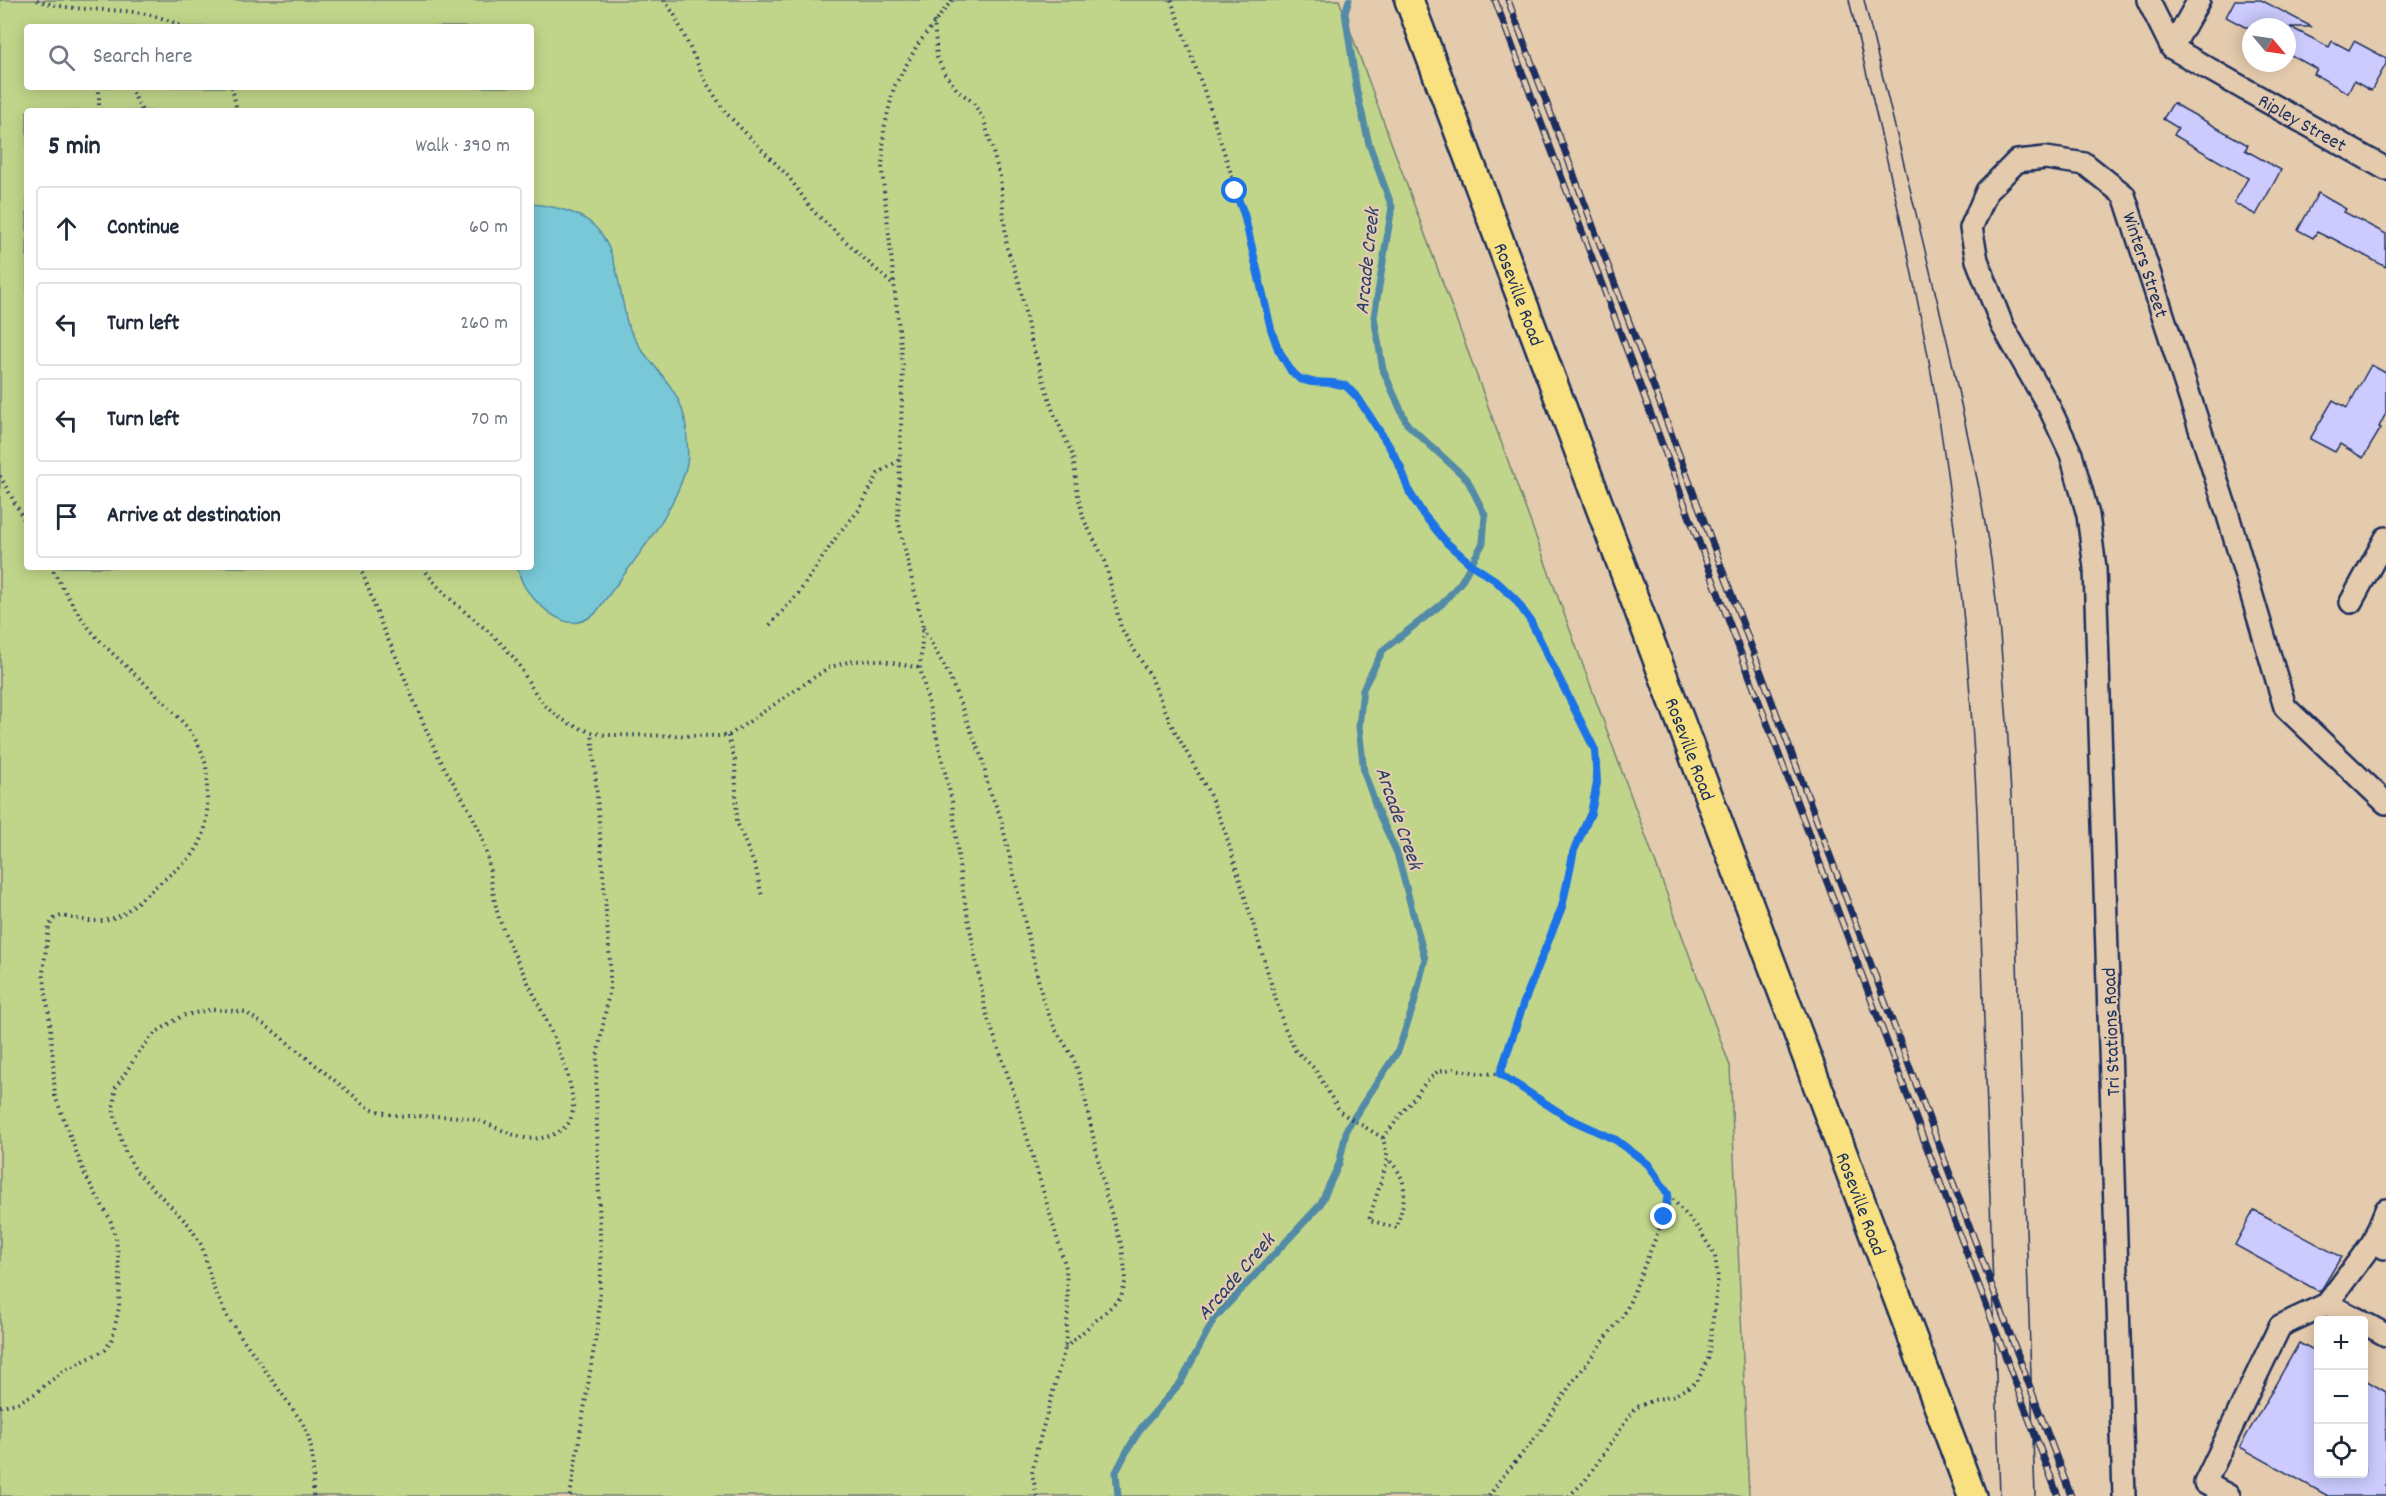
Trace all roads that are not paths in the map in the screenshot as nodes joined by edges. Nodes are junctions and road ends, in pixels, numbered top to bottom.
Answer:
1 (1408, 0) edge
2 (2148, 0) edge
3 (2199, 0) edge
4 (2172, 48) junction
5 (2386, 169) edge
6 (2386, 540) edge
7 (2096, 568) joint
8 (2351, 602) dead end
9 (2386, 803) edge
10 (2386, 1210) edge
11 (2380, 1245) edge
12 (2327, 1304) junction
13 (2351, 1316) edge
14 (2368, 1325) edge
15 (2386, 1335) edge
16 (1972, 1496) edge
17 (2124, 1496) edge
18 (2229, 1496) edge

1 - 16 main road, Roseville Road
2 - 4 street
3 - 4 street
4 - 5 street, Ripley Street
6 - 8 street
7 - 9 street, Winters Street
7 - 17 street, Tri Stations Road
10 - 11 street
11 - 12 street
12 - 13 street
12 - 18 street
14 - 15 street

